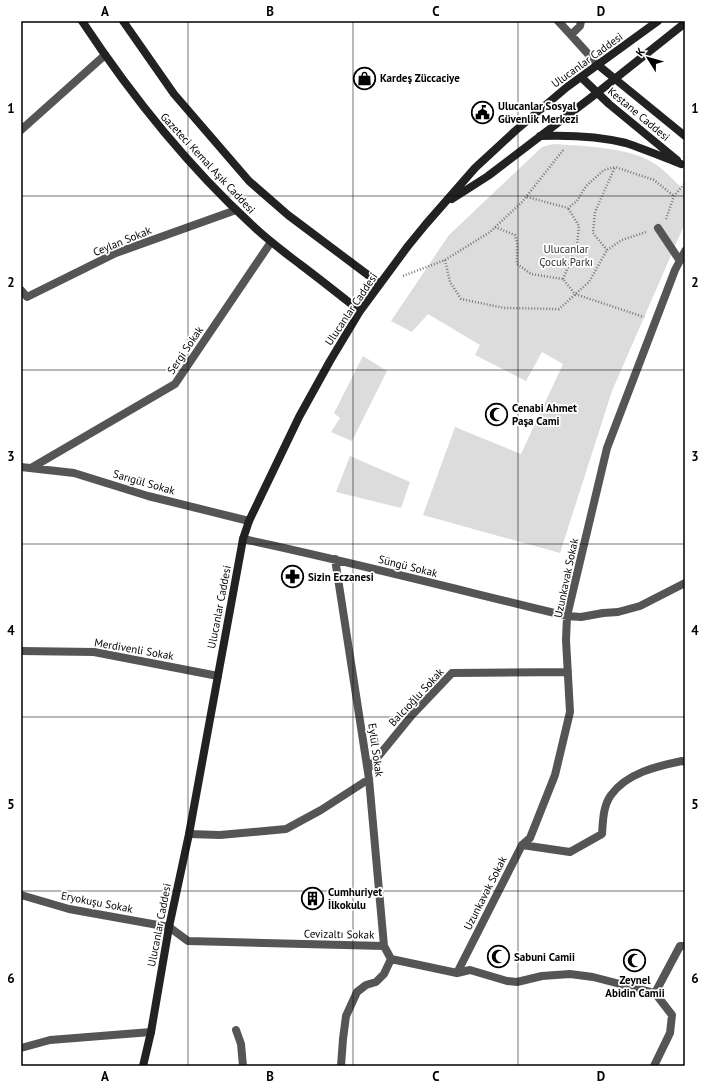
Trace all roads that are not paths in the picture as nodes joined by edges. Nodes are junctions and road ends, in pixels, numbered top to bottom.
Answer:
1 (82, 21) edge
2 (123, 21) edge
3 (558, 21) edge
4 (582, 21) edge
5 (658, 21) edge
6 (685, 23) edge
7 (571, 35) junction
8 (105, 55) junction
9 (598, 65) junction
10 (581, 76) junction
11 (615, 79) junction
12 (597, 93) junction
13 (21, 130) edge
14 (540, 136) junction
15 (685, 136) edge
16 (683, 165) edge
17 (445, 203) junction
18 (236, 210) junction
19 (658, 228) road end
20 (271, 242) junction
21 (685, 251) edge
22 (680, 260) junction
23 (380, 284) junction
24 (21, 290) edge
25 (360, 312) junction
26 (21, 467) edge
27 (31, 468) junction
28 (249, 521) junction
29 (243, 539) junction
30 (335, 559) junction
31 (685, 583) edge
32 (567, 616) junction
33 (21, 651) edge
34 (568, 672) junction
35 (218, 676) junction
36 (685, 762) edge
37 (368, 769) junction
38 (369, 779) junction
39 (189, 834) junction
40 (522, 845) junction
41 (21, 895) edge
42 (169, 927) junction
43 (384, 946) junction
44 (685, 946) edge
45 (391, 959) junction
46 (457, 973) junction
47 (655, 993) junction
48 (236, 1030) dead end
49 (151, 1032) junction
50 (21, 1048) edge
51 (143, 1066) edge
52 (243, 1066) edge
53 (341, 1066) edge
54 (654, 1066) edge

1 - 8 main road, Gazeteci Kemal Aşık Caddesi
2 - 23 main road, Gazeteci Kemal Aşık Caddesi
3 - 7 street
4 - 7 street
5 - 9 main road, Ulucanlar Caddesi
6 - 11 main road, Ulucanlar Caddesi
7 - 9 street
8 - 13 street
8 - 18 main road, Gazeteci Kemal Aşık Caddesi
9 - 10 main road, Ulucanlar Caddesi
9 - 11 main road, Kestane Caddesi
10 - 12 main road, Kestane Caddesi
10 - 17 main road, Ulucanlar Caddesi
11 - 12 main road, Ulucanlar Caddesi
11 - 15 main road, Kestane Caddesi
12 - 14 main road, Ulucanlar Caddesi
12 - 16 main road, Kestane Caddesi
14 - 16 main road
14 - 17 main road, Ulucanlar Caddesi
17 - 23 main road, Ulucanlar Caddesi
18 - 20 main road, Gazeteci Kemal Aşık Caddesi
18 - 24 street, Ceylan Sokak
19 - 22 street
20 - 25 main road, Gazeteci Kemal Aşık Caddesi
20 - 27 street, Sergi Sokak
21 - 22 street, Uzunkavak Sokak
22 - 32 street, Uzunkavak Sokak
23 - 25 main road, Ulucanlar Caddesi
25 - 28 main road, Ulucanlar Caddesi
26 - 27 street
27 - 28 street, Sarıgül Sokak
28 - 29 main road, Ulucanlar Caddesi
29 - 30 street, Süngü Sokak
29 - 35 main road, Ulucanlar Caddesi
30 - 32 street, Süngü Sokak
30 - 37 street, Eylül Sokak
31 - 32 street, Süngü Sokak
32 - 34 street, Uzunkavak Sokak
33 - 35 street, Merdivenli Sokak
34 - 37 street, Balcıoğlu Sokak
34 - 40 street, Uzunkavak Sokak
35 - 39 main road, Ulucanlar Caddesi
36 - 40 street
37 - 38 street, Eylül Sokak
38 - 39 street
38 - 43 street, Eylül Sokak
39 - 42 main road, Ulucanlar Caddesi
40 - 46 street, Uzunkavak Sokak
41 - 42 street, Eryokuşu Sokak
42 - 43 street, Cevizaltı Sokak
42 - 49 main road, Ulucanlar Caddesi
43 - 45 street, Cevizaltı Sokak
44 - 47 street
45 - 46 street
45 - 53 street
46 - 47 street
47 - 54 street
48 - 52 street
49 - 50 street
49 - 51 main road, Ulucanlar Caddesi

